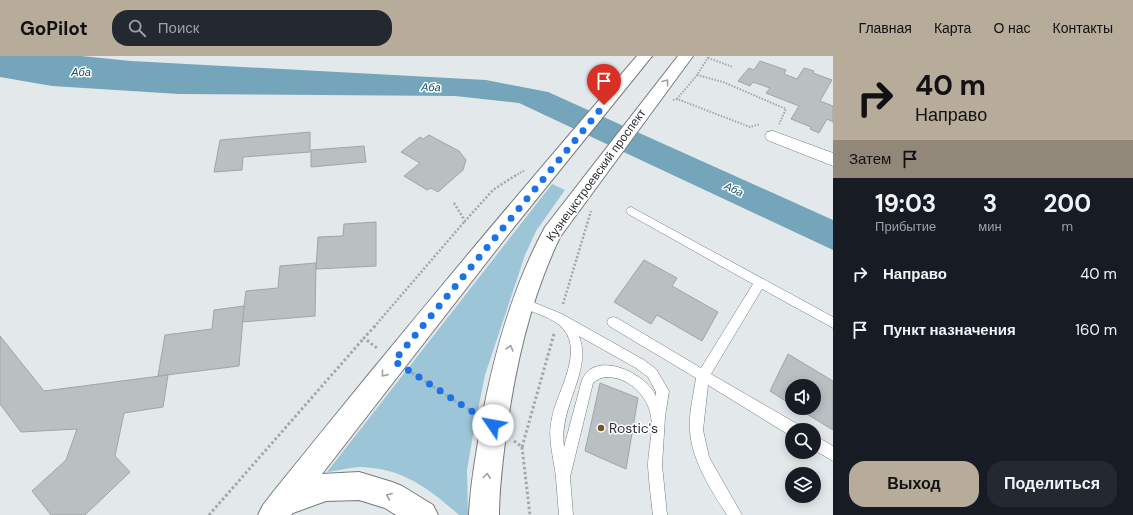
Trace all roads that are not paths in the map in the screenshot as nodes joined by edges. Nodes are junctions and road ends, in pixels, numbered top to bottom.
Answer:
1 (645, 56) edge
2 (686, 56) edge
3 (773, 136) road end
4 (833, 160) edge
5 (631, 211) dead end
6 (760, 283) junction
7 (523, 303) junction
8 (558, 318) junction
9 (613, 322) dead end
10 (833, 323) edge
11 (703, 375) junction
12 (658, 417) junction
13 (785, 425) edge
14 (821, 446) edge
15 (833, 454) edge
16 (563, 478) junction
17 (278, 509) edge
18 (423, 515) edge
19 (484, 515) edge
20 (566, 515) edge
21 (660, 515) edge
22 (735, 515) edge

1 -> 17 main road
7 -> 2 main road, Кузнецкстроевский проспект
3 - 4 street
5 - 6 lane
6 - 10 lane
6 - 11 lane
7 - 8 lane
19 -> 7 main road, Кузнецкстроевский проспект
8 - 12 lane
8 - 16 lane
9 - 11 lane
11 - 13 lane
11 - 22 lane
12 - 16 lane
12 - 21 lane
14 - 15 lane
16 - 20 lane
18 -> 17 main road

